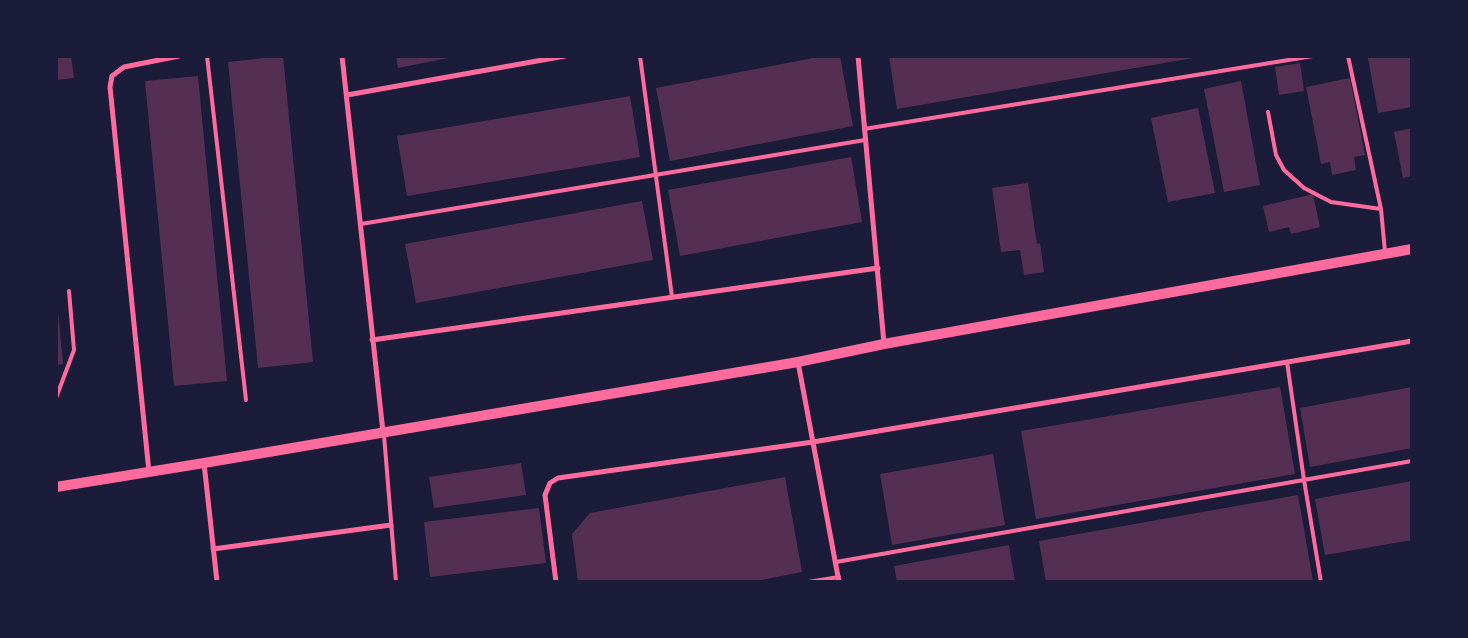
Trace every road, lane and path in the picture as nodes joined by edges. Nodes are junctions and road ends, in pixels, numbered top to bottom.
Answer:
1 (179, 56) edge
2 (207, 56) edge
3 (342, 56) edge
4 (566, 56) edge
5 (640, 56) edge
6 (858, 56) edge
7 (1273, 56) edge
8 (1313, 56) edge
9 (1348, 56) edge
10 (1274, 64) junction
11 (347, 95) junction
12 (1268, 112) dead end
13 (864, 129) junction
14 (865, 140) junction
15 (656, 176) junction
16 (1381, 209) junction
17 (360, 224) junction
18 (1412, 250) edge
19 (1386, 254) junction
20 (878, 268) junction
21 (69, 291) dead end
22 (672, 297) junction
23 (372, 340) junction
24 (1412, 341) edge
25 (884, 344) junction
26 (798, 362) junction
27 (1287, 362) junction
28 (56, 398) edge
29 (246, 400) dead end
30 (383, 432) junction
31 (813, 442) junction
32 (1412, 461) edge
33 (204, 463) junction
34 (149, 472) junction
35 (1304, 480) junction
36 (56, 487) edge
37 (391, 525) junction
38 (213, 549) junction
39 (836, 562) junction
40 (839, 579) edge
41 (217, 582) edge
42 (396, 582) edge
43 (556, 582) edge
44 (808, 582) edge
45 (1321, 582) edge

1 - 34 street
2 - 29 lane
3 - 11 street
4 - 11 street
5 - 15 lane
6 - 13 street
7 - 10 lane
8 - 10 lane
9 - 16 lane
10 - 13 lane
11 - 17 street
12 - 16 lane
13 - 14 street
14 - 15 lane
14 - 20 street
15 - 17 lane
15 - 22 lane
16 - 19 lane
17 - 23 street
18 - 19 main road
19 - 25 main road
20 - 22 street
20 - 25 street
21 - 28 lane
22 - 23 street
23 - 30 street
24 - 27 street
25 - 26 main road
26 - 30 main road
26 - 31 street
27 - 31 street
27 - 35 lane
30 - 33 main road
30 - 37 lane
31 - 39 street
31 - 43 street
32 - 35 lane
33 - 34 main road
33 - 38 street
34 - 36 main road
35 - 39 lane
35 - 45 lane
37 - 38 street
37 - 42 lane
38 - 41 street
39 - 40 street
40 - 44 lane

